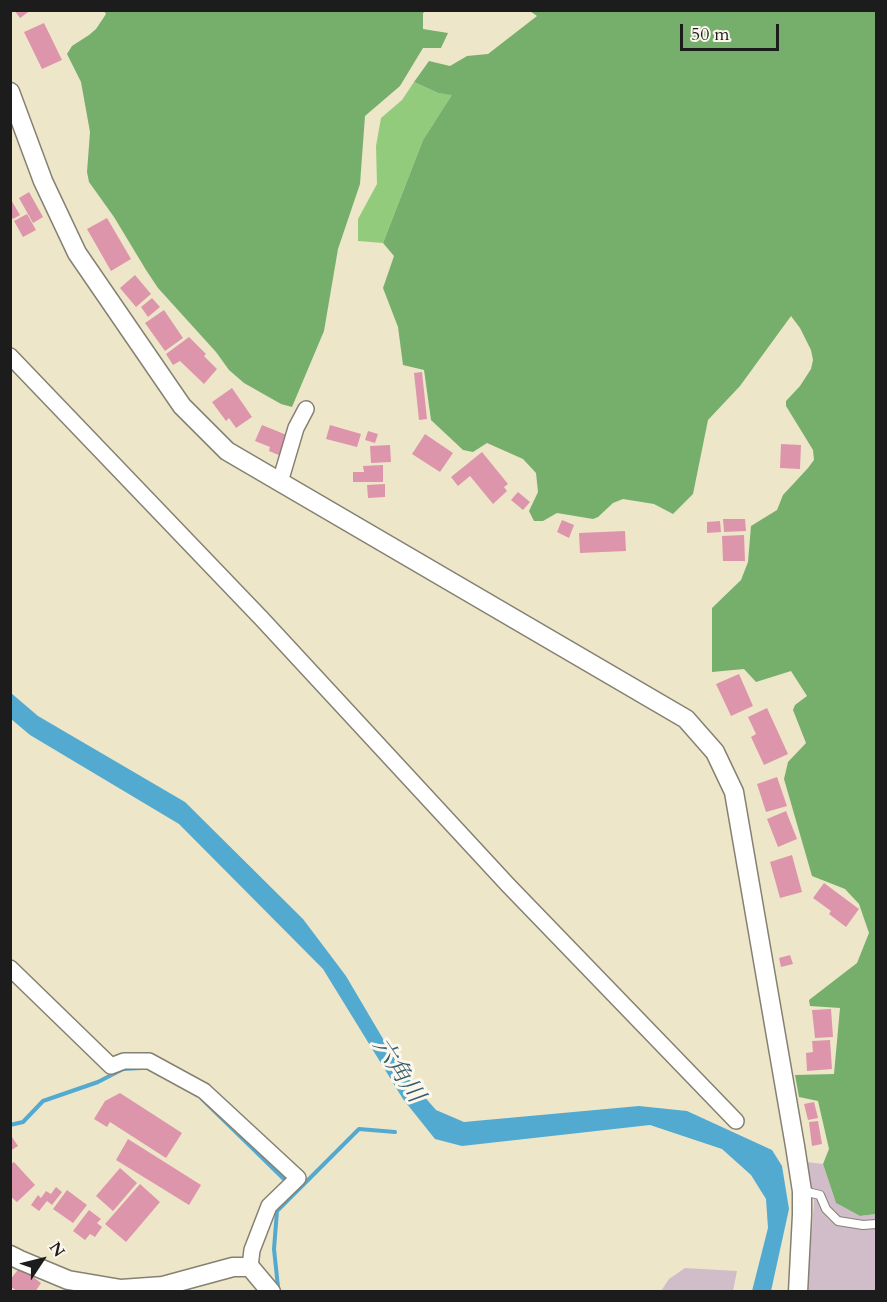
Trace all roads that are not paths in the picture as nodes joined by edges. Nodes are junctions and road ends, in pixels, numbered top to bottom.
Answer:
1 (10, 92) edge
2 (10, 356) edge
3 (306, 409) dead end
4 (280, 482) junction
5 (10, 968) edge
6 (736, 1121) dead end
7 (802, 1191) junction
8 (876, 1224) edge
9 (10, 1255) edge
10 (249, 1267) junction
11 (271, 1292) edge
12 (798, 1292) edge

1 - 4 street
2 - 6 street
3 - 4 street
4 - 7 street
5 - 10 street
7 - 8 lane
7 - 12 street
9 - 10 street
10 - 11 street

